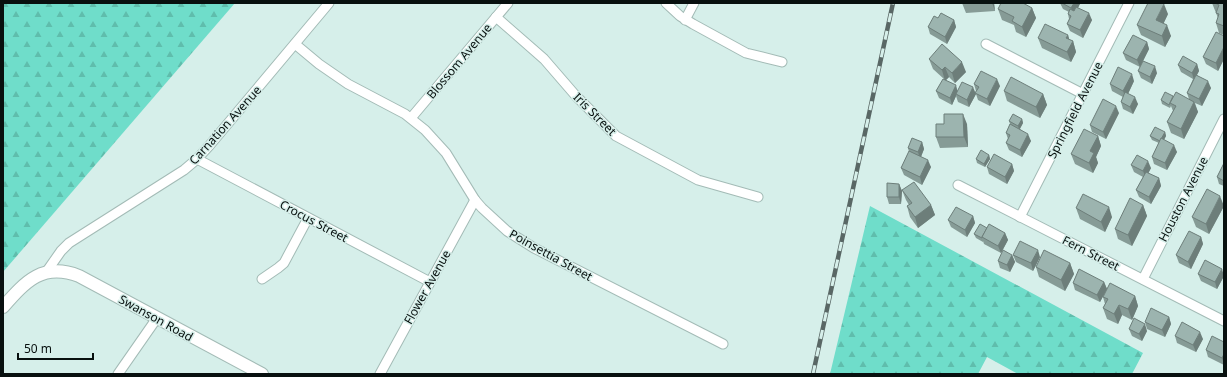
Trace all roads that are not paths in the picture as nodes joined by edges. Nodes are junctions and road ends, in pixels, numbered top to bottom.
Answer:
1 (329, 3) edge
2 (508, 3) edge
3 (666, 3) edge
4 (694, 3) edge
5 (1129, 3) edge
6 (496, 17) junction
7 (685, 20) junction
8 (295, 44) junction
9 (986, 44) dead end
10 (782, 62) dead end
11 (1083, 94) junction
12 (410, 118) junction
13 (1224, 119) edge
14 (197, 159) junction
15 (958, 184) dead end
16 (758, 198) dead end
17 (475, 200) junction
18 (1020, 217) junction
19 (308, 218) junction
20 (48, 271) junction
21 (262, 279) dead end
22 (1143, 279) junction
23 (430, 282) junction
24 (3, 307) edge
25 (157, 318) junction
26 (1224, 321) edge
27 (723, 344) dead end
28 (118, 374) edge
29 (262, 374) edge
30 (380, 374) edge

1 - 8 street, Carnation Avenue
2 - 6 street, Blossom Avenue
3 - 7 street
4 - 7 street
5 - 11 street, Springfield Avenue
6 - 12 street, Blossom Avenue
6 - 16 street, Iris Street
7 - 10 street
8 - 12 street, Poinsettia Street
8 - 14 street, Carnation Avenue
9 - 11 street
11 - 18 street, Springfield Avenue
12 - 17 street, Poinsettia Street
13 - 22 street, Houston Avenue
14 - 19 street, Crocus Street
14 - 20 street, Carnation Avenue
15 - 18 street, Fern Street
17 - 23 street, Flower Avenue
17 - 27 street, Poinsettia Street
18 - 22 street, Fern Street
19 - 21 street
19 - 23 street, Crocus Street
20 - 24 street
20 - 25 street, Swanson Road
22 - 26 street, Fern Street
23 - 30 street, Flower Avenue
25 - 28 street
25 - 29 street, Swanson Road

